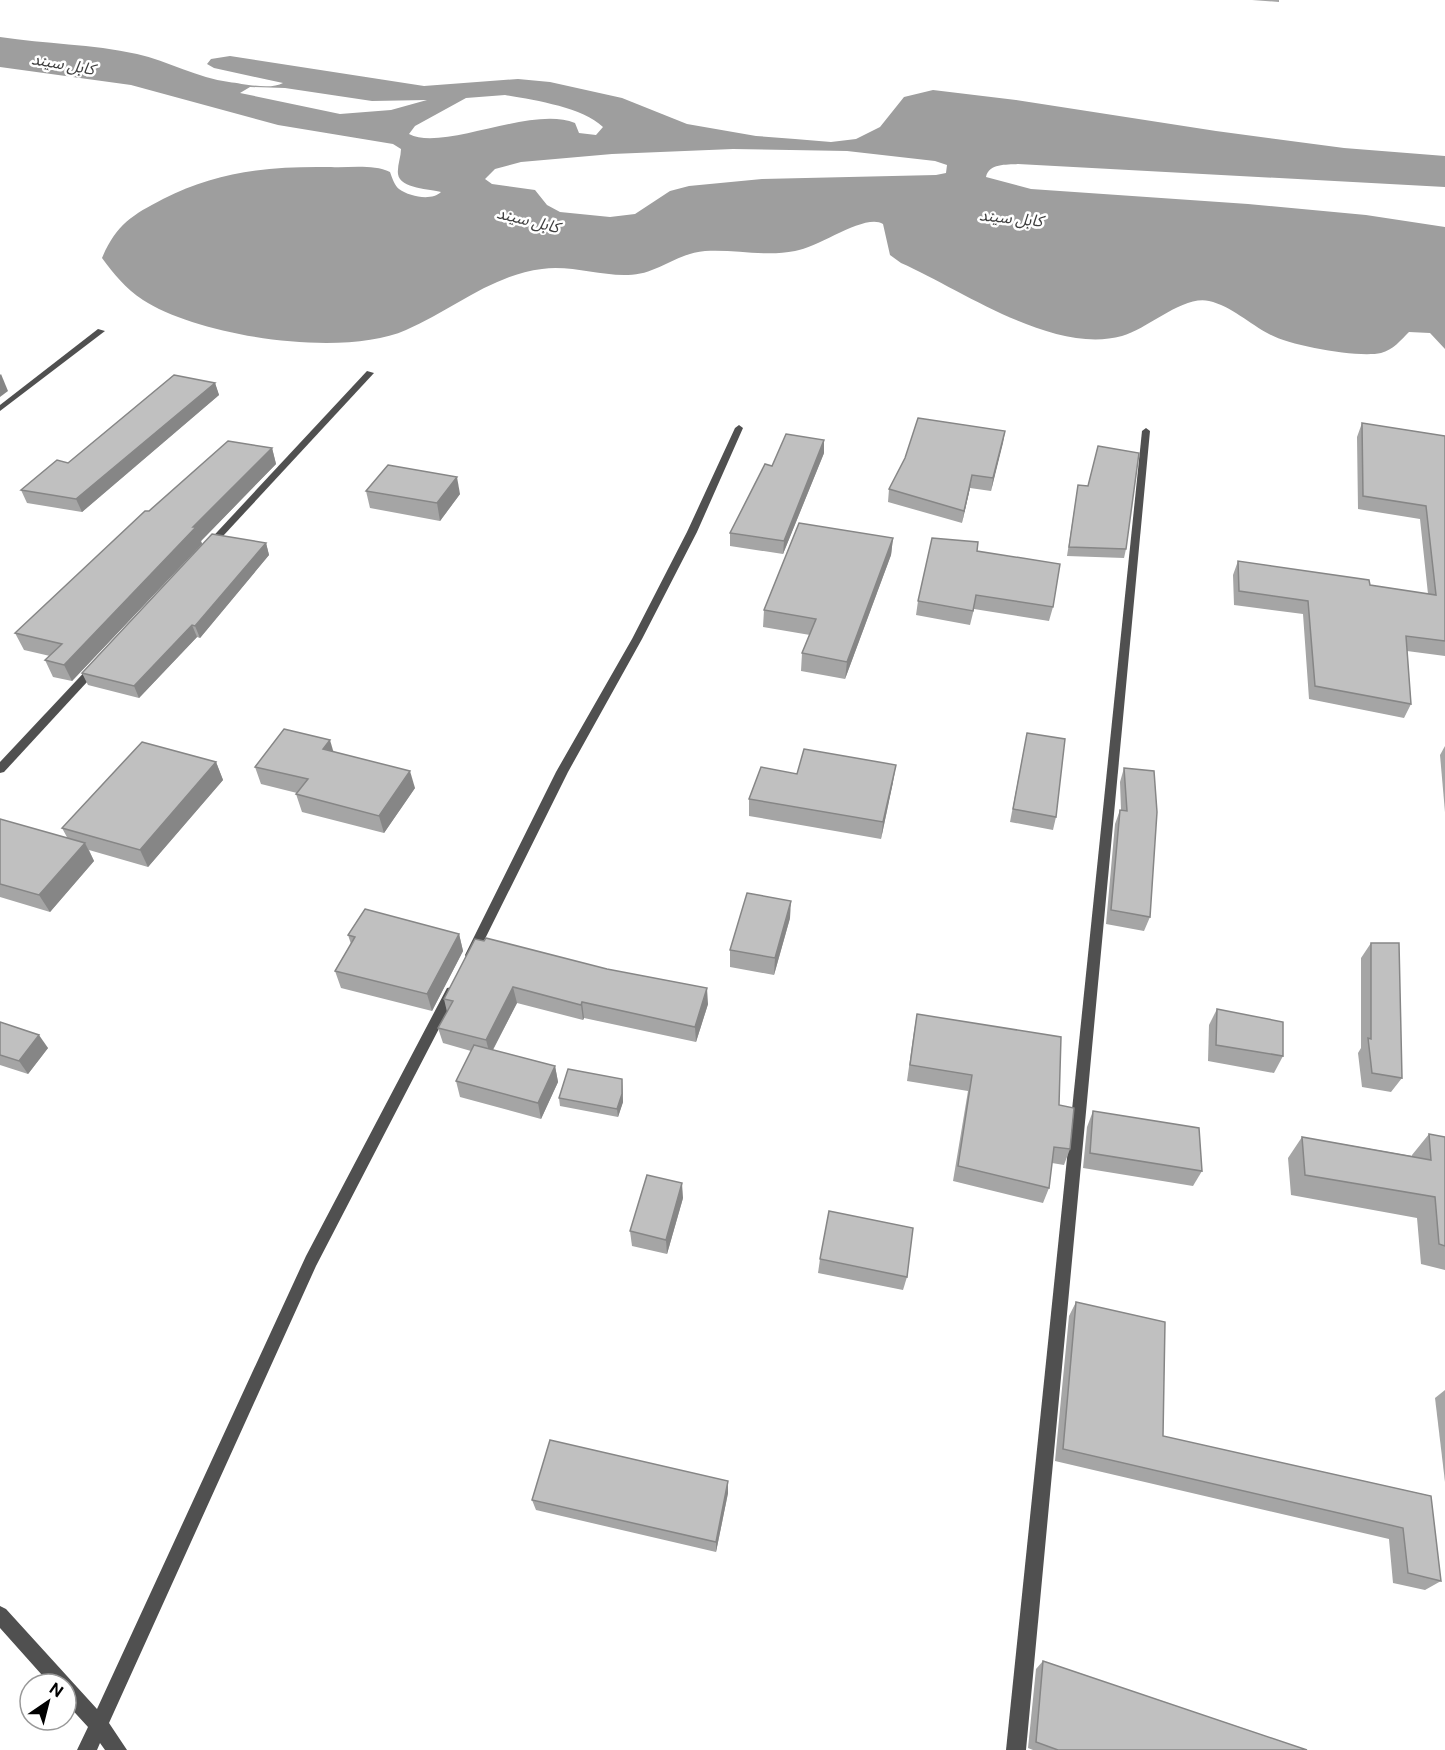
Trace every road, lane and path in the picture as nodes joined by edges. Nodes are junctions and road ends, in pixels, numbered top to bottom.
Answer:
1 (101, 331) dead end
2 (370, 374) dead end
3 (0, 409) edge
4 (739, 428) dead end
5 (1146, 431) dead end
6 (200, 555) edge
7 (102, 660) edge
8 (0, 769) edge
9 (0, 1615) edge
10 (51, 1672) edge
11 (78, 1702) edge
12 (99, 1725) junction
13 (87, 1750) edge
14 (117, 1750) edge
15 (1016, 1750) edge

1 - 3 street
2 - 6 street
4 - 12 street
5 - 15 street
7 - 8 street
9 - 10 street
11 - 12 street
12 - 13 street
12 - 14 street

